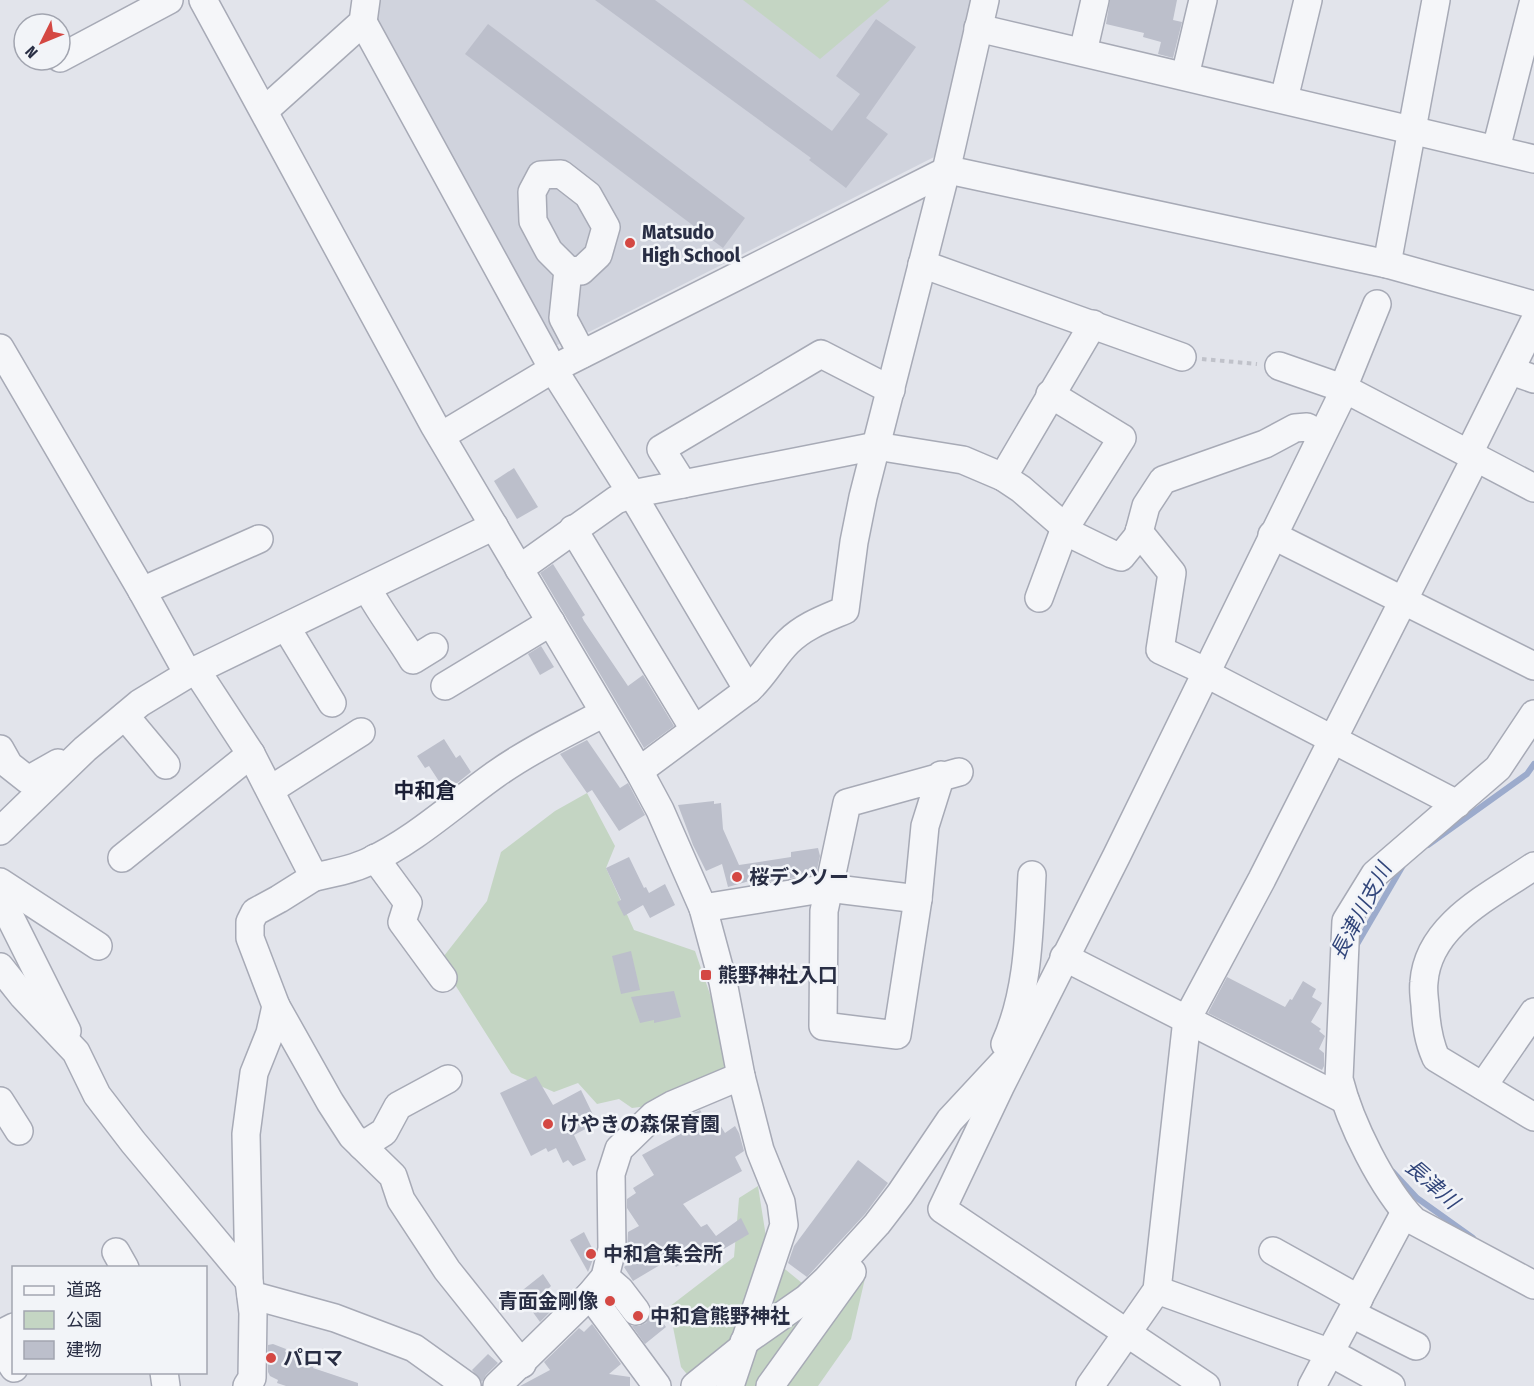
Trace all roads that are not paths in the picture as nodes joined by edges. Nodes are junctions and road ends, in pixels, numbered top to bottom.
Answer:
1 (169, 0) edge
2 (203, 0) edge
3 (984, 0) edge
4 (1095, 0) edge
5 (1203, 0) edge
6 (1308, 0) edge
7 (1436, 0) edge
8 (1534, 0) edge
9 (365, 11) edge
10 (978, 28) junction
11 (72, 51) edge
12 (1083, 52) junction
13 (1185, 76) junction
14 (1284, 99) junction
15 (264, 111) junction
16 (1411, 130) junction
17 (1496, 149) junction
18 (1534, 159) edge
19 (946, 171) junction
20 (922, 264) junction
21 (1387, 264) junction
22 (568, 270) dead end
23 (1377, 304) dead end
24 (1534, 305) edge
25 (1534, 322) edge
26 (1093, 324) junction
27 (0, 348) edge
28 (582, 354) junction
29 (1182, 357) road end
30 (1279, 366) road end
31 (553, 369) junction
32 (1522, 375) edge
33 (1344, 388) junction
34 (891, 390) junction
35 (1050, 394) junction
36 (1321, 435) junction
37 (441, 436) junction
38 (876, 446) junction
39 (1472, 455) junction
40 (1003, 477) junction
41 (683, 484) junction
42 (1534, 488) edge
43 (632, 494) junction
44 (494, 526) junction
45 (1065, 528) junction
46 (573, 529) junction
47 (1139, 532) junction
48 (1272, 535) junction
49 (260, 539) dead end
50 (519, 569) junction
51 (367, 588) junction
52 (142, 591) junction
53 (1039, 598) dead end
54 (1403, 600) junction
55 (551, 622) junction
56 (286, 627) junction
57 (434, 647) dead end
58 (1534, 666) edge
59 (192, 672) junction
60 (1205, 672) junction
61 (445, 686) dead end
62 (748, 690) junction
63 (332, 703) dead end
64 (604, 713) junction
65 (1534, 714) edge
66 (125, 716) junction
67 (694, 729) junction
68 (362, 732) dead end
69 (1333, 740) junction
70 (0, 748) edge
71 (86, 749) junction
72 (251, 754) junction
73 (166, 765) dead end
74 (639, 771) junction
75 (270, 790) junction
76 (1457, 804) junction
77 (0, 831) edge
78 (122, 858) dead end
79 (375, 858) junction
80 (1534, 866) edge
81 (1032, 874) dead end
82 (314, 877) junction
83 (0, 882) edge
84 (828, 888) junction
85 (0, 892) edge
86 (918, 899) junction
87 (702, 908) junction
88 (98, 946) dead end
89 (1064, 957) junction
90 (0, 967) edge
91 (443, 978) dead end
92 (276, 1006) junction
93 (1534, 1012) edge
94 (1187, 1019) junction
95 (1022, 1043) junction
96 (76, 1052) junction
97 (992, 1075) junction
98 (741, 1076) junction
99 (448, 1079) dead end
100 (1483, 1086) junction
101 (1345, 1100) junction
102 (1534, 1117) edge
103 (362, 1146) junction
104 (892, 1204) junction
105 (1405, 1212) junction
106 (1272, 1251) dead end
107 (1534, 1285) edge
108 (598, 1286) junction
109 (250, 1288) junction
110 (1157, 1290) junction
111 (1356, 1306) junction
112 (636, 1311) dead end
113 (1125, 1333) junction
114 (743, 1345) junction
115 (0, 1346) edge
116 (1416, 1346) dead end
117 (1331, 1353) junction
118 (522, 1364) junction
119 (12, 1365) edge
120 (254, 1383) edge
121 (467, 1386) edge
122 (497, 1386) edge
123 (657, 1386) edge
124 (695, 1386) edge
125 (730, 1386) edge
126 (770, 1386) edge
127 (1090, 1386) edge
128 (1206, 1386) edge
129 (1312, 1386) edge
130 (1391, 1386) edge

1 - 11 street
2 - 15 street
3 - 10 street
4 - 12 street
5 - 13 street
6 - 14 street
7 - 16 street
8 - 17 street
9 - 15 street
9 - 31 street
10 - 12 street
10 - 19 street
12 - 13 street
13 - 14 street
14 - 16 street
15 - 37 street
16 - 17 street
16 - 21 street
17 - 18 street
19 - 20 street
19 - 21 street
19 - 28 street
20 - 26 street
20 - 34 street
21 - 24 street
22 - 28 street
23 - 33 street
25 - 32 street
26 - 29 street
26 - 35 street
27 - 52 street
28 - 31 street
30 - 33 street
31 - 37 street
31 - 43 street
32 - 39 street
33 - 36 street
33 - 39 street
34 - 38 street
34 - 41 street
35 - 40 street
35 - 45 street
36 - 47 street
36 - 48 street
37 - 44 street
38 - 40 street
38 - 41 street
38 - 62 street
39 - 42 street
39 - 54 street
40 - 45 street
41 - 43 street
43 - 46 street
43 - 62 street
44 - 50 street
44 - 51 street
45 - 47 street
45 - 53 street
46 - 50 street
46 - 67 street
47 - 60 street
48 - 54 street
48 - 60 street
49 - 52 street
50 - 55 street
51 - 56 street
51 - 57 street
52 - 59 street
54 - 58 street
54 - 69 street
55 - 61 street
55 - 64 street
56 - 59 street
56 - 63 street
59 - 66 street
59 - 72 street
60 - 69 street
60 - 89 street
62 - 67 street
64 - 74 street
64 - 79 street
65 - 76 street
66 - 71 street
66 - 73 street
67 - 74 street
68 - 75 street
69 - 76 street
69 - 94 street
70 - 71 street
71 - 77 street
72 - 75 street
72 - 78 street
74 - 87 street
75 - 82 street
76 - 101 street
79 - 82 street
79 - 91 street
80 - 100 street
81 - 97 street
82 - 92 street
83 - 88 street
84 - 86 street
84 - 86 street
84 - 86 street
84 - 87 street
85 - 96 street
87 - 98 street
89 - 94 street
89 - 95 street
90 - 96 street
92 - 103 street
92 - 109 street
93 - 100 street
94 - 101 street
94 - 110 street
95 - 97 street
95 - 113 street
96 - 109 street
97 - 104 street
98 - 108 street
98 - 114 street
99 - 103 street
100 - 102 street
101 - 105 street
103 - 118 street
104 - 114 street
104 - 126 street
105 - 107 street
105 - 111 street
106 - 111 street
108 - 112 street
108 - 118 street
108 - 123 street
109 - 120 street
109 - 121 street
110 - 113 street
110 - 117 street
111 - 116 street
111 - 117 street
113 - 127 street
113 - 128 street
114 - 124 street
114 - 125 street
115 - 119 street
117 - 129 street
117 - 130 street
118 - 122 street

